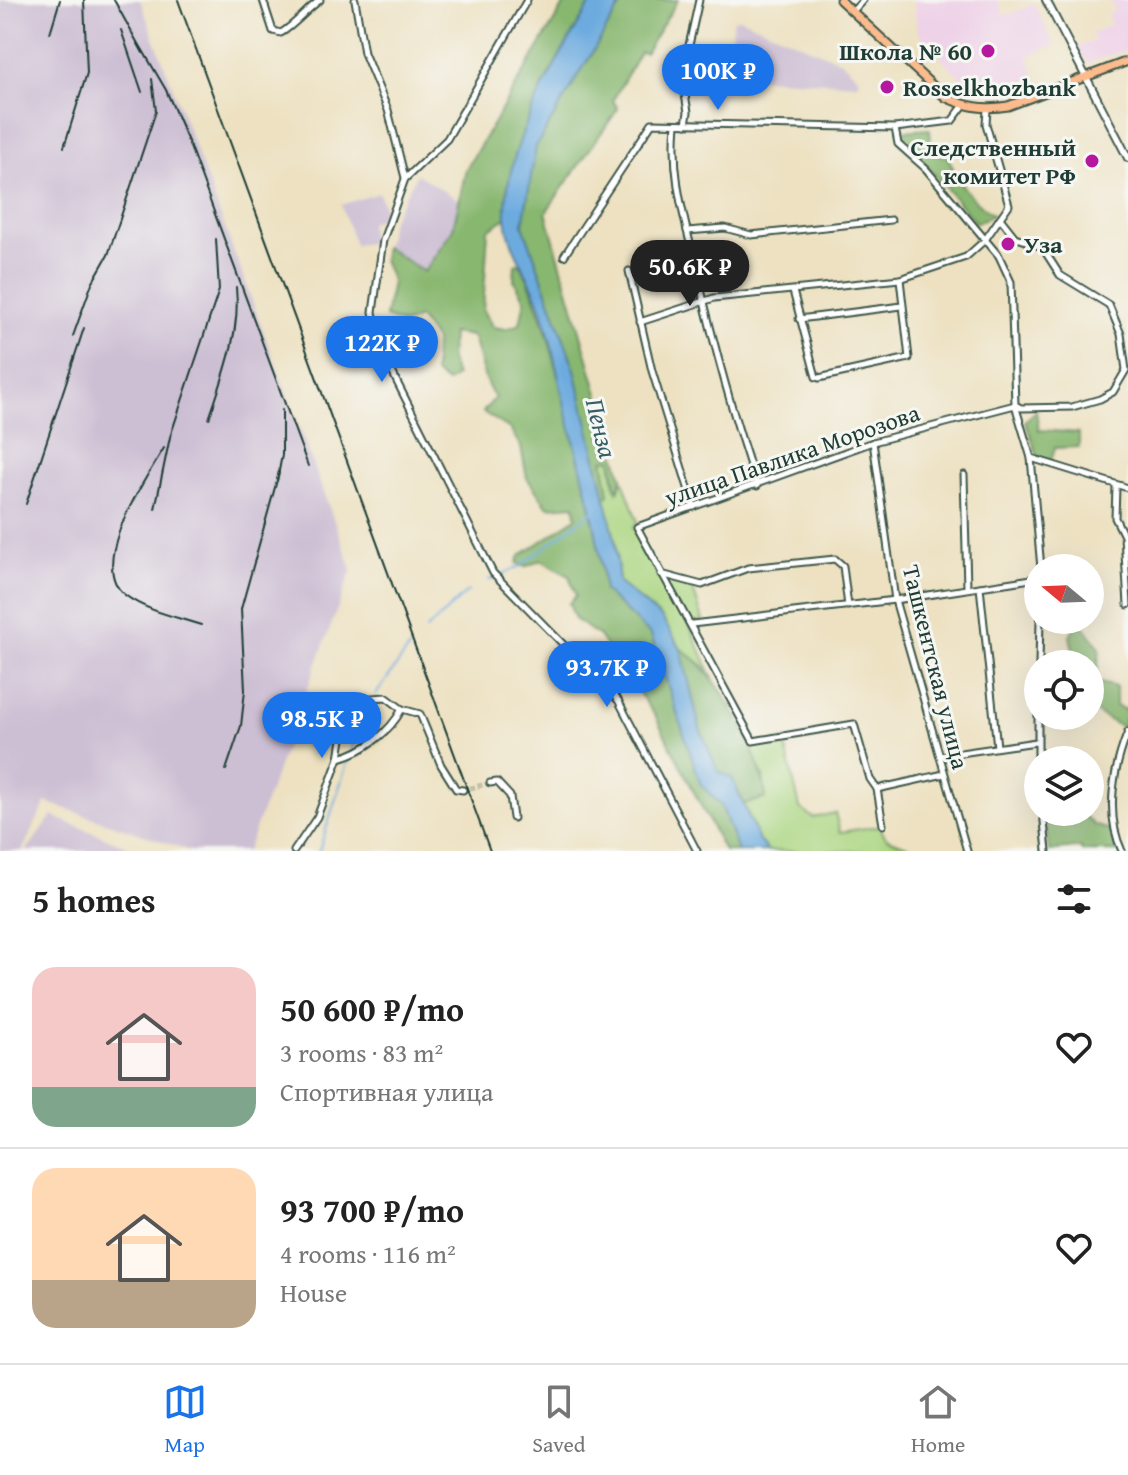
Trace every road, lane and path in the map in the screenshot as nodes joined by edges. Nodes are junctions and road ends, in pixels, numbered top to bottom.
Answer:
1 (263, 0) edge
2 (320, 0) edge
3 (355, 0) edge
4 (527, 0) edge
5 (699, 0) edge
6 (840, 0) edge
7 (863, 0) edge
8 (1046, 0) edge
9 (853, 11) junction
10 (1128, 61) edge
11 (1084, 78) junction
12 (964, 105) junction
13 (987, 110) junction
14 (676, 124) junction
15 (686, 124) junction
16 (895, 128) junction
17 (1128, 158) edge
18 (405, 179) junction
19 (1000, 218) junction
20 (891, 220) dead end
21 (687, 231) junction
22 (985, 240) junction
23 (564, 256) dead end
24 (629, 271) dead end
25 (900, 279) junction
26 (793, 291) junction
27 (703, 302) junction
28 (902, 306) junction
29 (799, 319) junction
30 (640, 322) junction
31 (1015, 405) junction
32 (873, 442) junction
33 (1031, 458) junction
34 (964, 475) dead end
35 (757, 486) junction
36 (1116, 487) junction
37 (1128, 488) edge
38 (694, 507) junction
39 (1040, 554) edge
40 (661, 574) junction
41 (1024, 580) edge
42 (980, 587) junction
43 (967, 588) junction
44 (895, 600) junction
45 (1128, 605) edge
46 (848, 606) junction
47 (692, 624) junction
48 (402, 709) junction
49 (1036, 730) edge
50 (346, 731) junction
51 (1128, 732) edge
52 (374, 739) junction
53 (1036, 742) junction
54 (1036, 746) edge
55 (997, 747) junction
56 (940, 756) junction
57 (339, 758) junction
58 (944, 774) junction
59 (490, 783) dead end
60 (877, 789) junction
61 (463, 790) dead end
62 (513, 818) dead end
63 (883, 825) dead end
64 (1044, 826) edge
65 (294, 851) edge
66 (697, 851) edge
67 (967, 851) edge
68 (1047, 851) edge
69 (1122, 851) edge

1 - 2 street
3 - 18 street
4 - 18 street
5 - 15 street
6 - 9 main road
7 - 9 street
8 - 11 street
9 - 12 main road
10 - 11 main road
11 - 13 main road
11 - 17 street
12 - 13 main road
12 - 16 street
13 - 19 street
14 - 15 street
14 - 21 street
14 - 23 street
15 - 16 street
16 - 22 street
18 - 66 street
19 - 22 street
19 - 31 street, улица Павлика Морозова
20 - 21 street
21 - 27 street
22 - 25 street
22 - 31 street
24 - 30 street
25 - 26 street
25 - 28 street
26 - 27 street
26 - 29 street
27 - 30 street
27 - 35 street
28 - 29 street
28 - 29 street
30 - 38 street
31 - 32 street, улица Павлика Морозова
31 - 33 street
32 - 35 street, улица Павлика Морозова
32 - 44 street, Ташкентская улица
33 - 36 street
33 - 39 street
34 - 43 street
35 - 38 street, улица Павлика Морозова
36 - 37 street
36 - 45 street
38 - 40 street, улица Павлика Морозова
40 - 46 street
40 - 47 street
41 - 42 street
42 - 43 street
42 - 55 street
43 - 44 street
44 - 46 street
44 - 56 street, Ташкентская улица
46 - 47 street
47 - 60 street
48 - 50 street
48 - 52 street
48 - 61 street
49 - 53 street
50 - 52 street
50 - 57 street
51 - 69 street
52 - 57 street
53 - 54 street
53 - 55 street
55 - 56 street
56 - 58 street, Ташкентская улица
57 - 65 street
58 - 60 street
58 - 67 street, Ташкентская улица
59 - 62 street
60 - 63 street
64 - 68 street

